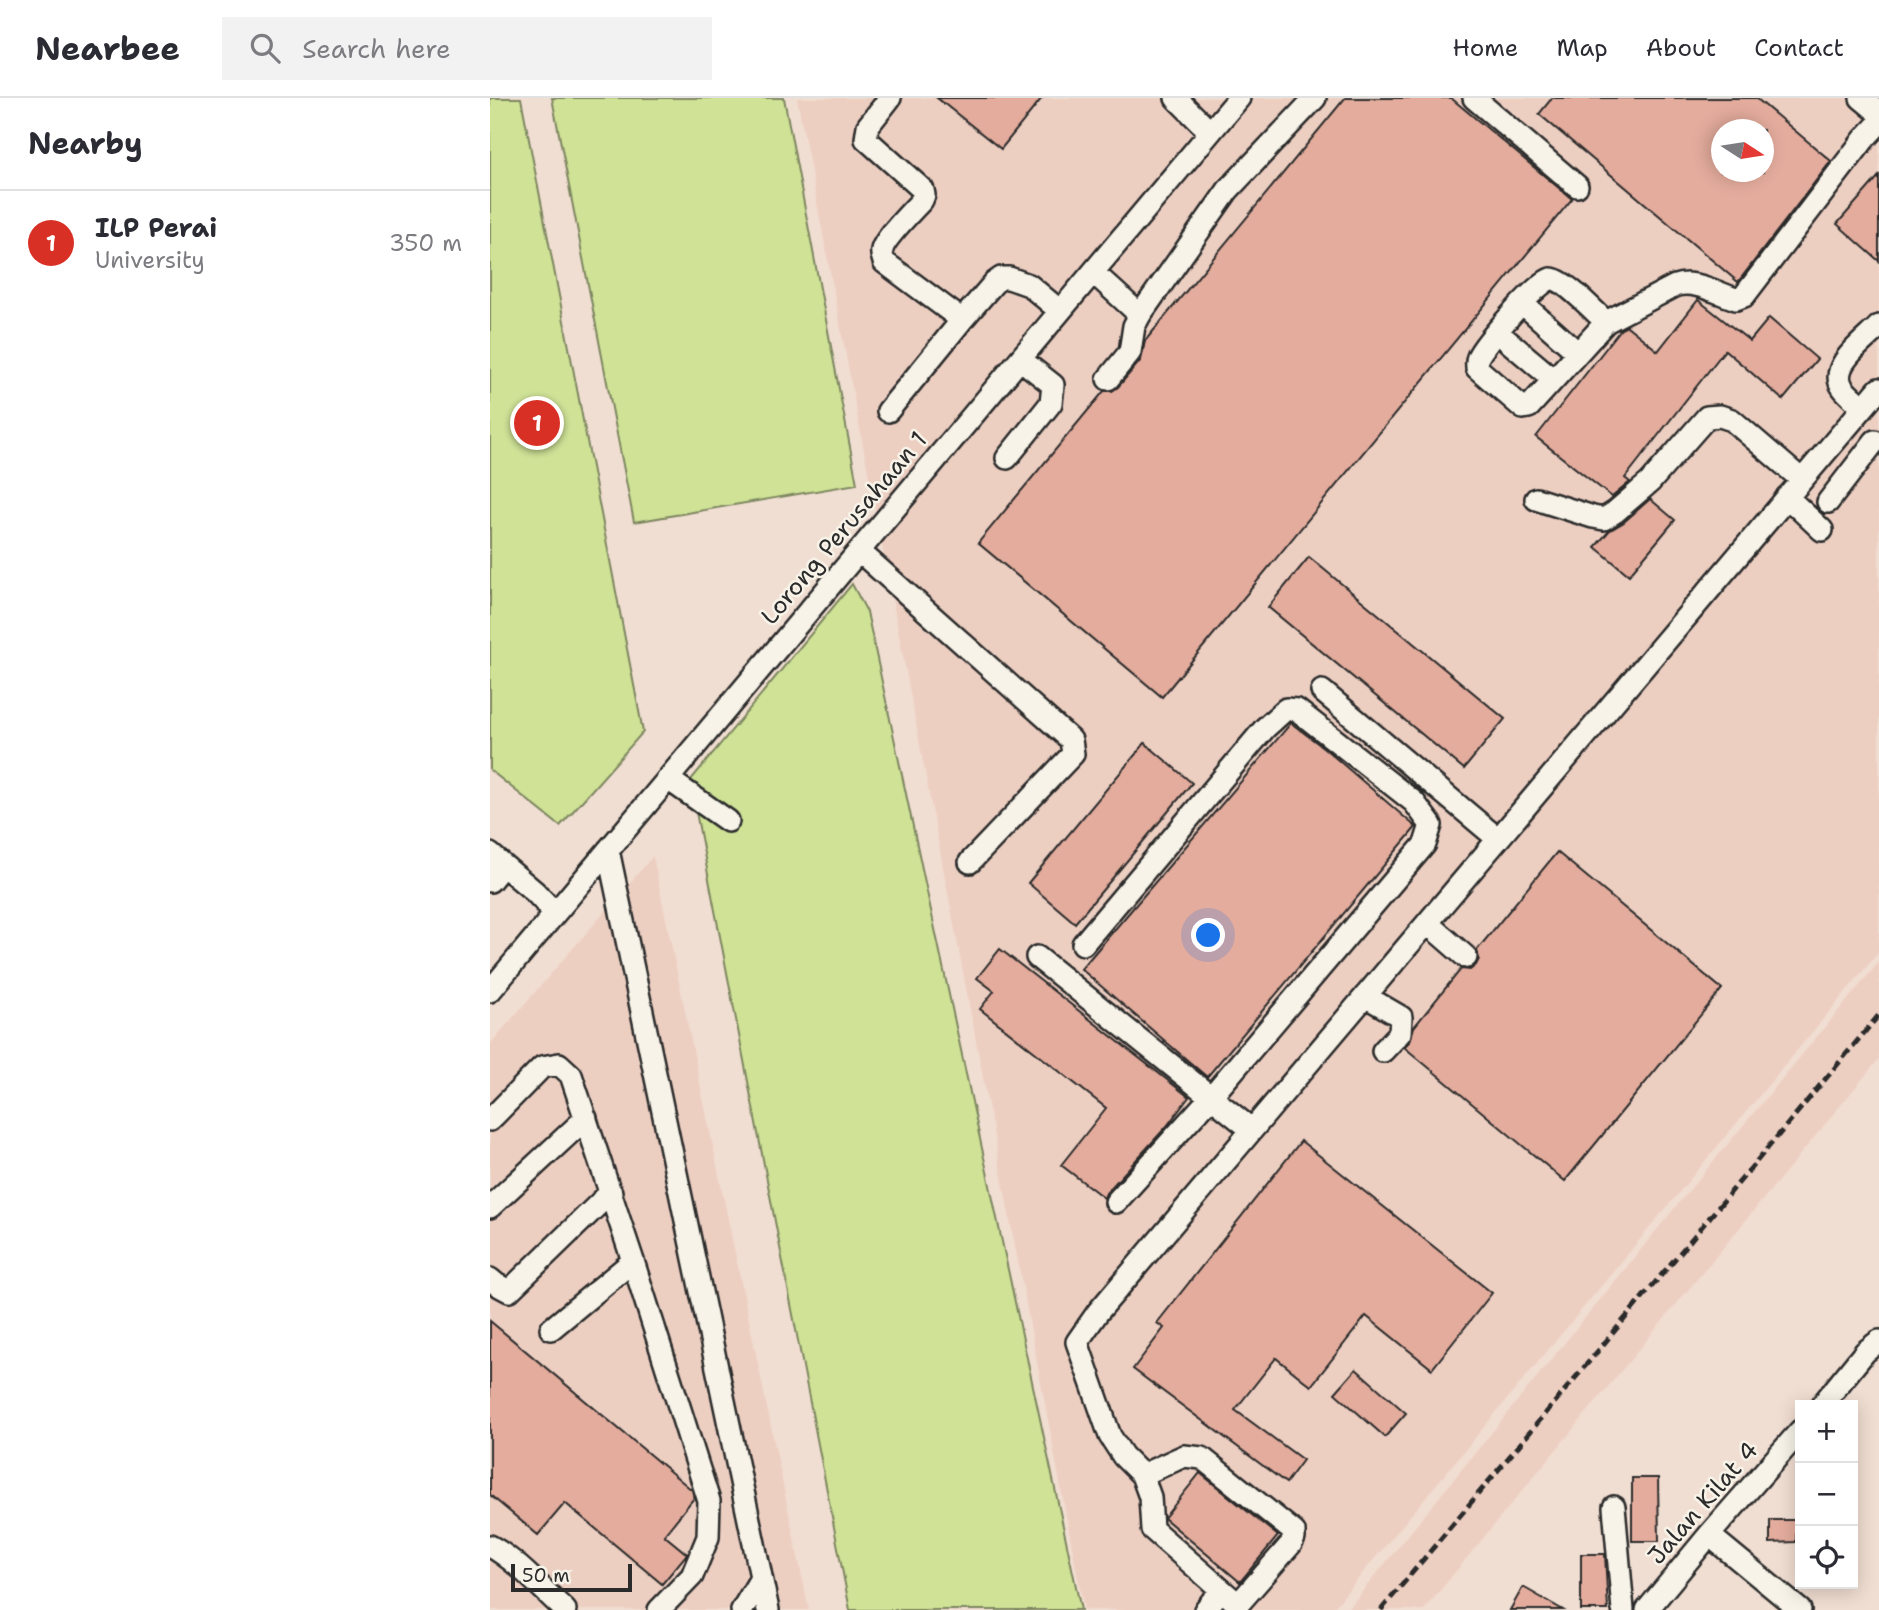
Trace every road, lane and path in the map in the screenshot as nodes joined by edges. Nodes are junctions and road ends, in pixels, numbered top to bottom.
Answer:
1 (890, 98) edge
2 (1177, 98) edge
3 (1239, 98) edge
4 (1315, 98) edge
5 (1474, 98) edge
6 (1861, 98) edge
7 (1879, 113) edge
8 (1879, 123) edge
9 (1210, 132) junction
10 (1577, 186) dead end
11 (1093, 272) junction
12 (1521, 303) junction
13 (1060, 311) junction
14 (1140, 315) junction
15 (962, 320) junction
16 (1606, 322) junction
17 (1879, 326) edge
18 (1497, 332) junction
19 (1577, 352) junction
20 (1020, 359) junction
21 (1108, 379) dead end
22 (1553, 379) junction
23 (1879, 389) edge
24 (888, 411) dead end
25 (1858, 414) junction
26 (1877, 440) edge
27 (1007, 458) dead end
28 (1802, 480) junction
29 (1787, 497) junction
30 (1536, 499) dead end
31 (1828, 502) dead end
32 (1822, 530) dead end
33 (859, 551) junction
34 (1322, 691) dead end
35 (668, 779) junction
36 (727, 821) dead end
37 (1498, 839) junction
38 (608, 850) junction
39 (970, 862) dead end
40 (494, 867) edge
41 (555, 913) junction
42 (1427, 923) junction
43 (1083, 944) dead end
44 (1037, 957) dead end
45 (1466, 957) dead end
46 (490, 991) edge
47 (1365, 996) junction
48 (1383, 1051) dead end
49 (1211, 1097) junction
50 (586, 1118) junction
51 (490, 1120) edge
52 (1252, 1130) junction
53 (611, 1192) junction
54 (1116, 1202) dead end
55 (490, 1207) edge
56 (633, 1261) junction
57 (490, 1279) edge
58 (551, 1329) dead end
59 (1879, 1341) edge
60 (1833, 1400) edge
61 (1795, 1437) edge
62 (1142, 1475) junction
63 (1614, 1507) dead end
64 (1709, 1535) junction
65 (490, 1546) edge
66 (761, 1578) junction
67 (1221, 1590) junction
68 (565, 1610) edge
69 (659, 1610) edge
70 (742, 1610) edge
71 (768, 1610) edge
72 (1205, 1610) edge
73 (1623, 1610) edge
74 (1647, 1610) edge
75 (1801, 1610) edge

1 - 15 street
2 - 9 street
3 - 9 street, Lorong Perusahaan 1
4 - 14 street
5 - 10 street
6 - 7 street
8 - 16 street
9 - 11 street, Lorong Perusahaan 1
11 - 13 street, Lorong Perusahaan 1
11 - 14 street
12 - 16 street
12 - 18 street
12 - 19 street
13 - 15 street
13 - 20 street, Lorong Perusahaan 1
14 - 21 street
15 - 24 street
16 - 19 street
17 - 25 street
18 - 22 street
18 - 22 street
19 - 22 street
20 - 27 street
20 - 33 street, Lorong Perusahaan 1
23 - 25 street
25 - 26 street
25 - 28 street
26 - 31 street
28 - 29 street
28 - 30 street
29 - 32 street
29 - 37 street
33 - 35 street, Lorong Perusahaan 1
33 - 39 street
34 - 37 street
35 - 36 street
35 - 38 street, Lorong Perusahaan 1
37 - 42 street
38 - 41 street, Lorong Perusahaan 1
38 - 66 street
40 - 41 street
41 - 46 street, Lorong Perusahaan 1
42 - 45 street
42 - 47 street
43 - 49 street
44 - 49 street
47 - 48 street
47 - 52 street
49 - 52 street
49 - 54 street
50 - 51 street
50 - 53 street
50 - 55 street
52 - 62 street
53 - 56 street
53 - 57 street
56 - 58 street
56 - 69 street
59 - 60 street
61 - 64 street, Jalan Kilat 4
62 - 67 street
62 - 67 street
63 - 73 street
64 - 74 street, Jalan Kilat 4
64 - 75 street
65 - 68 street
66 - 70 street
66 - 71 street
67 - 72 street

